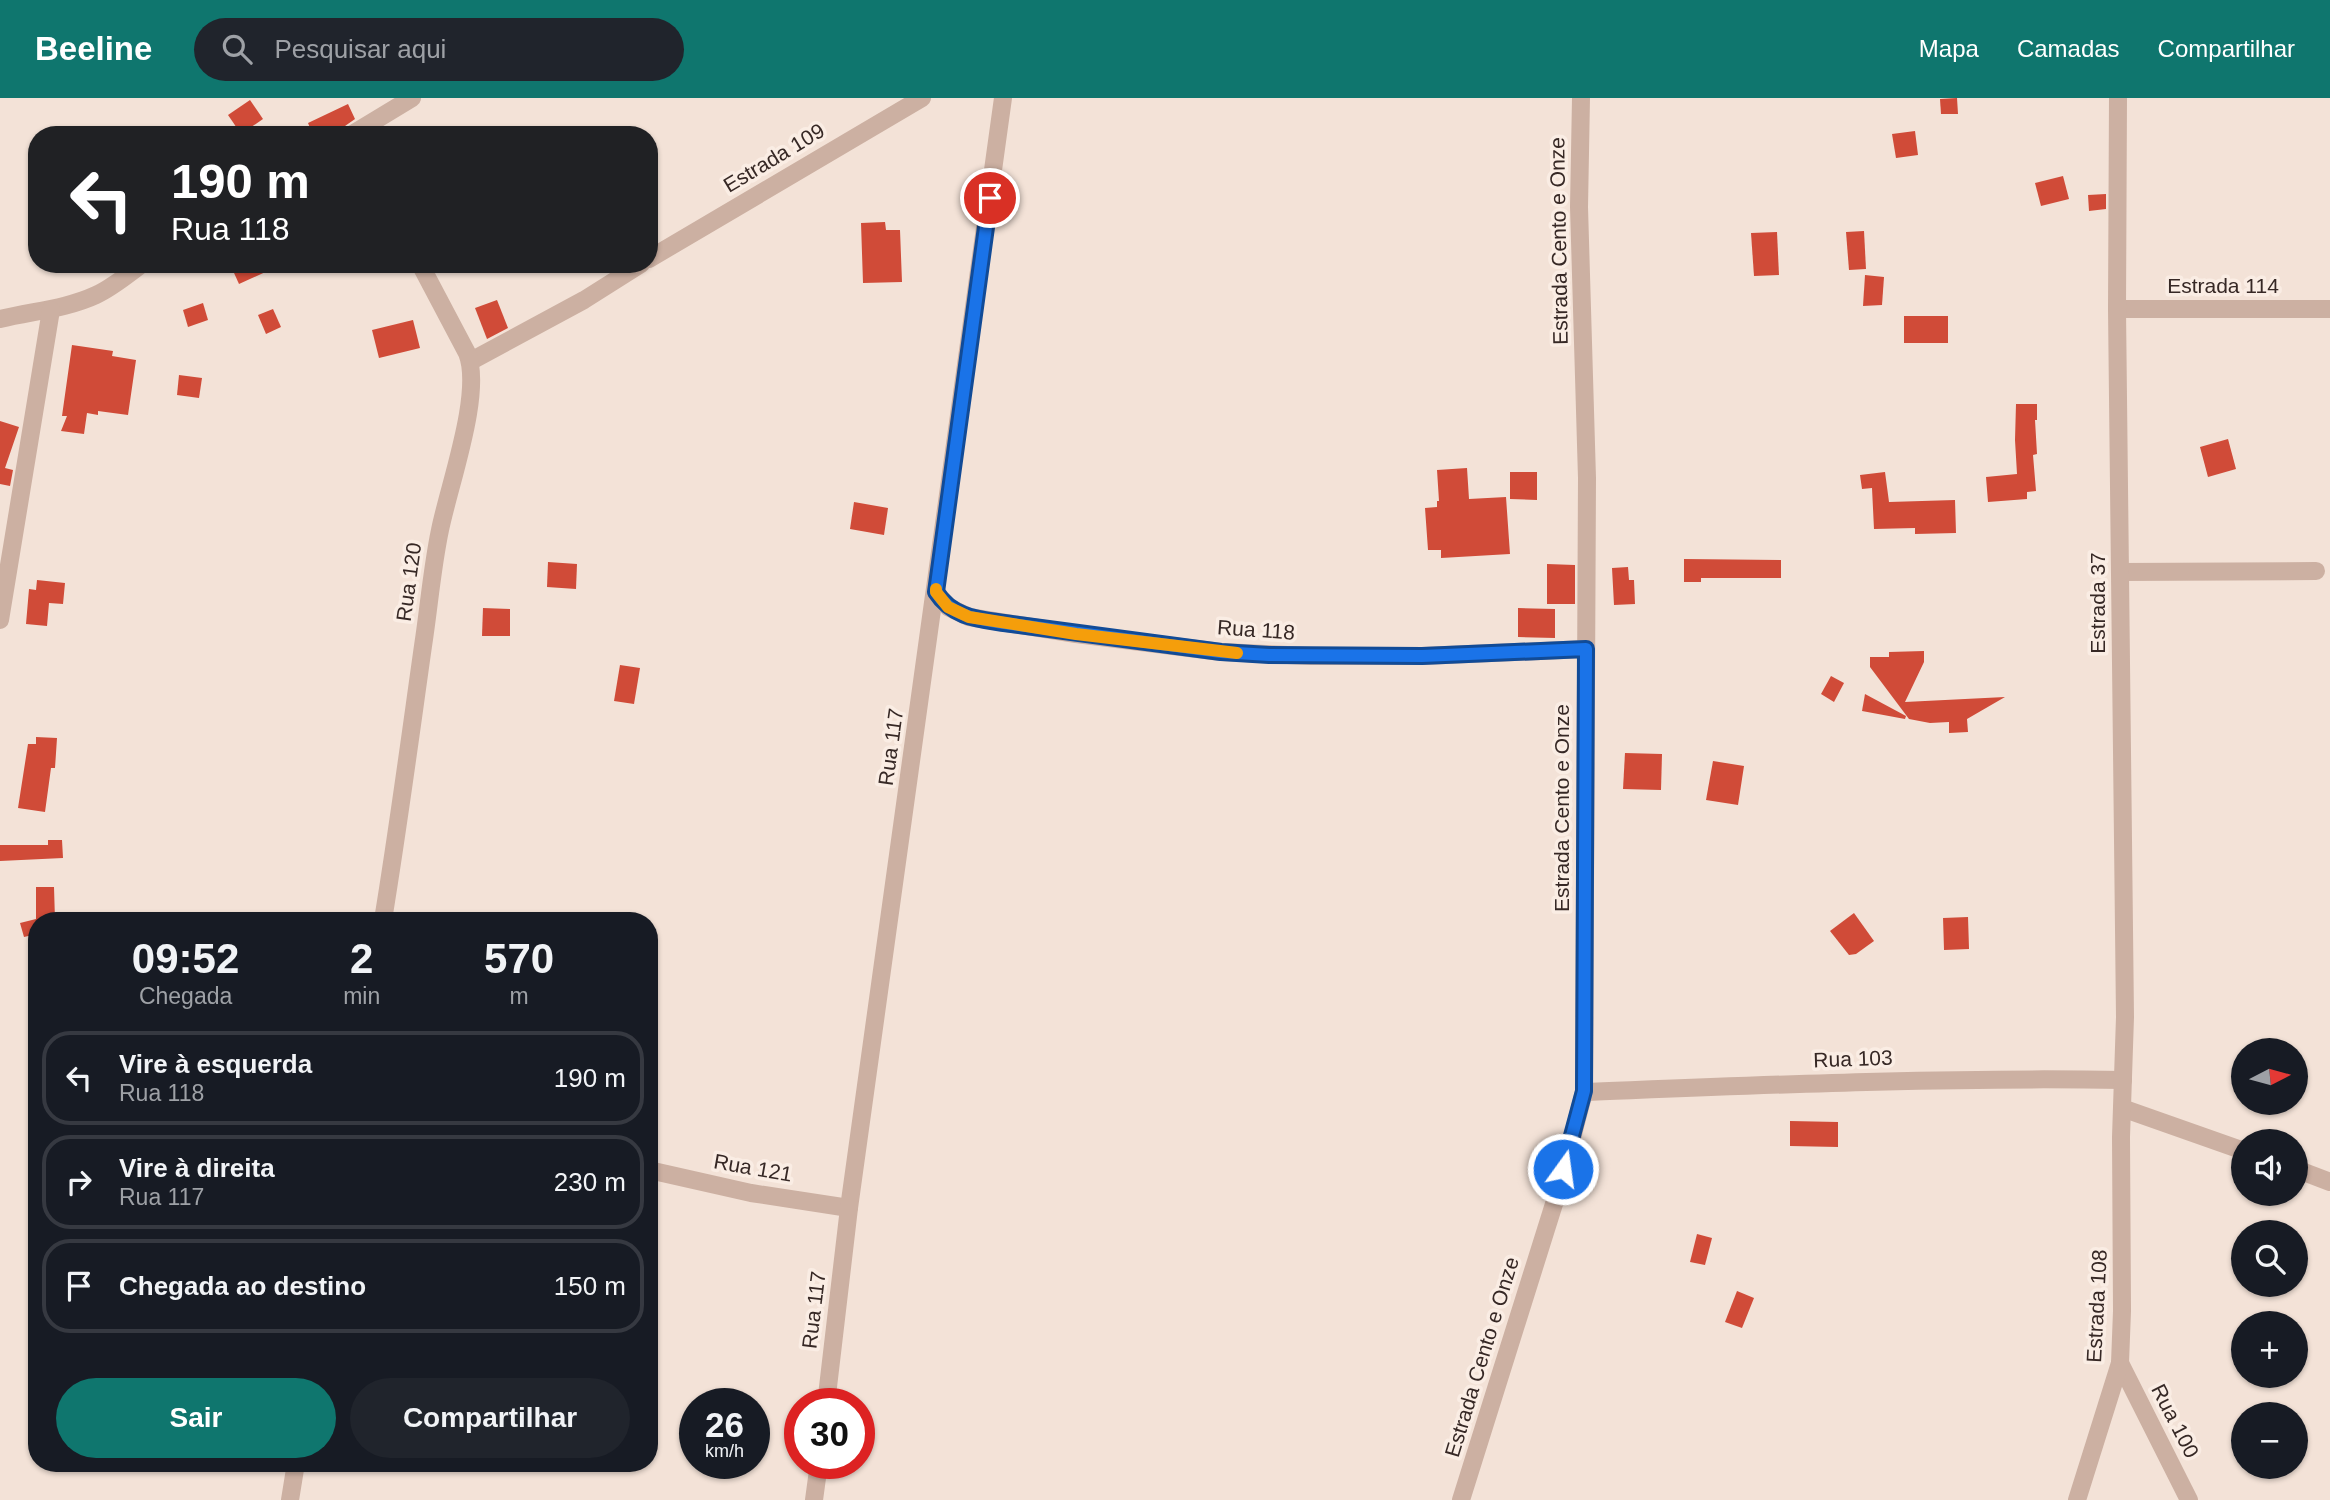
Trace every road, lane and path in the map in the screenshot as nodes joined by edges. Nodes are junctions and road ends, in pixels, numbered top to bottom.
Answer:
1 (412, 98) edge
2 (922, 98) edge
3 (1003, 98) edge
4 (1581, 98) edge
5 (2119, 98) edge
6 (366, 126) edge
7 (658, 254) edge
8 (129, 273) edge
9 (424, 273) edge
10 (627, 273) edge
11 (2117, 309) junction
12 (2330, 309) edge
13 (51, 310) junction
14 (0, 319) edge
15 (471, 361) junction
16 (2316, 571) dead end
17 (2120, 572) junction
18 (936, 592) junction
19 (0, 620) edge
20 (1586, 649) junction
21 (384, 912) edge
22 (2123, 1080) junction
23 (1584, 1091) junction
24 (2122, 1108) junction
25 (2231, 1146) edge
26 (658, 1172) edge
27 (2308, 1174) edge
28 (2330, 1182) edge
29 (849, 1208) junction
30 (2120, 1363) junction
31 (828, 1388) edge
32 (295, 1472) edge
33 (817, 1479) edge
34 (290, 1500) edge
35 (814, 1500) edge
36 (1461, 1500) edge
37 (2077, 1500) edge
38 (2189, 1500) edge

1 - 6 street
2 - 7 street, Estrada 109
3 - 18 street, Rua 117
4 - 20 street, Estrada Cento e Onze
5 - 11 street, Estrada 37
8 - 13 street
9 - 15 street, Rua 120
10 - 15 street
11 - 12 street, Estrada 114
11 - 17 street, Estrada 37
13 - 14 street
13 - 19 street
15 - 21 street, Rua 120
16 - 17 street
17 - 22 street, Estrada 37
18 - 20 street, Rua 118
18 - 29 street, Rua 117
20 - 23 street, Estrada Cento e Onze
22 - 23 street, Rua 103
22 - 24 street, Estrada 37
23 - 36 street, Estrada Cento e Onze
24 - 25 street
24 - 30 street, Estrada 108
26 - 29 street, Rua 121
27 - 28 street
29 - 31 street, Rua 117
30 - 37 street, Estrada 108
30 - 38 street, Rua 100
32 - 34 street
33 - 35 street

